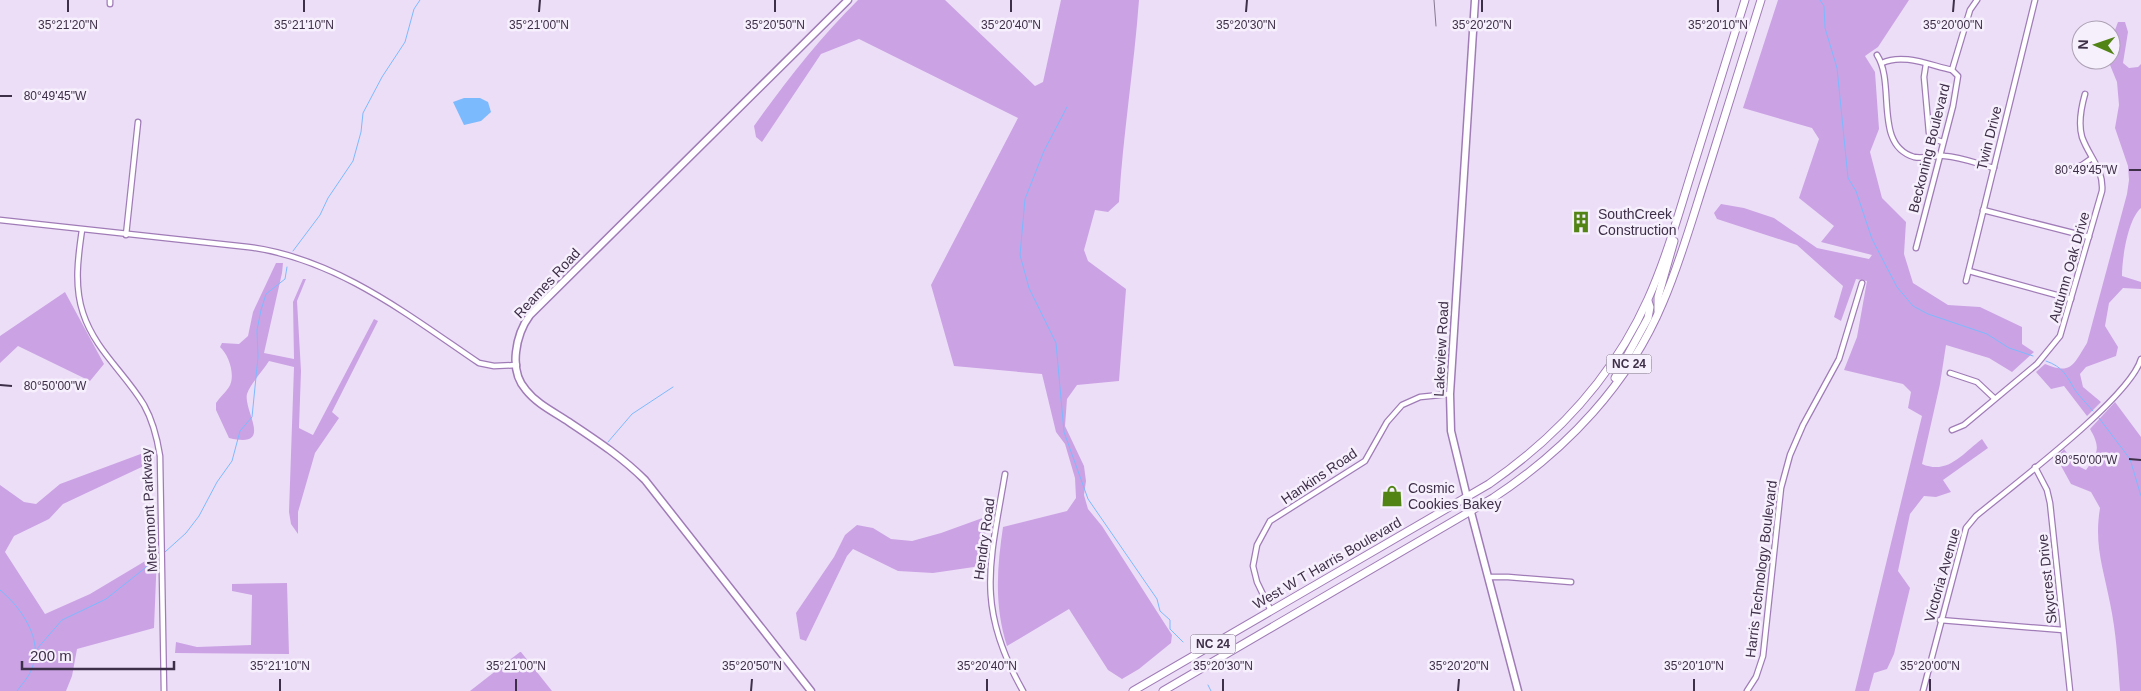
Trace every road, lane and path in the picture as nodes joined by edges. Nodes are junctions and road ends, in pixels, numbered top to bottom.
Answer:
1 (848, 0) edge
2 (1475, 0) edge
3 (1745, 0) edge
4 (1761, 0) edge
5 (1977, 0) edge
6 (2035, 0) edge
7 (1877, 55) dead end
8 (1882, 63) junction
9 (1926, 64) junction
10 (1952, 70) junction
11 (2084, 94) dead end
12 (138, 122) dead end
13 (1942, 142) junction
14 (1939, 156) junction
15 (2092, 158) junction
16 (1994, 168) junction
17 (2067, 170) dead end
18 (1681, 206) junction
19 (1983, 210) junction
20 (0, 220) edge
21 (82, 230) junction
22 (126, 235) junction
23 (2089, 238) junction
24 (1916, 248) dead end
25 (1968, 271) junction
26 (1966, 281) dead end
27 (1862, 283) dead end
28 (2071, 299) junction
29 (1648, 300) junction
30 (1659, 312) junction
31 (2141, 359) edge
32 (517, 365) junction
33 (2135, 372) junction
34 (1950, 373) dead end
35 (2141, 373) edge
36 (1450, 394) junction
37 (1606, 396) junction
38 (1994, 398) junction
39 (1952, 430) dead end
40 (2035, 467) junction
41 (1005, 474) dead end
42 (1466, 497) junction
43 (1470, 512) junction
44 (1489, 577) junction
45 (1571, 582) dead end
46 (1271, 610) junction
47 (1940, 620) junction
48 (2063, 630) junction
49 (164, 691) edge
50 (812, 691) edge
51 (1023, 691) edge
52 (1133, 691) edge
53 (1163, 691) edge
54 (1518, 691) edge
55 (1747, 691) edge
56 (1923, 691) edge
57 (2070, 691) edge

1 - 32 main road, Reames Road
2 - 36 main road, Lakeview Road
3 - 18 main road, West W T Harris Boulevard / NC 24
4 - 30 main road, West W T Harris Boulevard / NC 24
5 - 10 street, Beckoning Boulevard
6 - 16 street, Twin Drive
7 - 8 street
8 - 9 street
8 - 14 street
9 - 10 street
9 - 13 street
10 - 13 street, Beckoning Boulevard
11 - 15 street, Autumn Oak Drive
12 - 22 street
13 - 14 street, Beckoning Boulevard
14 - 16 street
14 - 24 street, Beckoning Boulevard
15 - 17 street
15 - 23 street, Autumn Oak Drive
16 - 19 street, Twin Drive
18 - 29 main road, West W T Harris Boulevard / NC 24
18 - 30 main road
19 - 23 street
19 - 25 street, Twin Drive
20 - 21 street
21 - 22 street
21 - 49 street, Metromont Parkway
22 - 32 street
23 - 28 street, Autumn Oak Drive
25 - 26 street, Twin Drive
25 - 28 street
27 - 55 street, Harris Technology Boulevard
28 - 38 street, Autumn Oak Drive
29 - 37 main road
29 - 42 main road, West W T Harris Boulevard / NC 24
30 - 37 main road, West W T Harris Boulevard / NC 24
31 - 33 street, Victoria Avenue
32 - 50 main road, Reames Road
33 - 35 street
33 - 40 street, Victoria Avenue
34 - 38 street
36 - 42 main road, Lakeview Road
36 - 46 street, Hankins Road
37 - 43 main road, West W T Harris Boulevard / NC 24
38 - 39 street, Autumn Oak Drive
40 - 47 street, Victoria Avenue
40 - 48 street, Skycrest Drive
41 - 51 street, Hendry Road
42 - 43 main road, Lakeview Road
42 - 46 main road, West W T Harris Boulevard / NC 24
43 - 44 main road, Lakeview Road
43 - 53 main road, West W T Harris Boulevard / NC 24
44 - 45 street
44 - 54 main road, Lakeview Road
46 - 52 main road, West W T Harris Boulevard / NC 24
47 - 48 street
47 - 56 street, Victoria Avenue
48 - 57 street, Skycrest Drive

